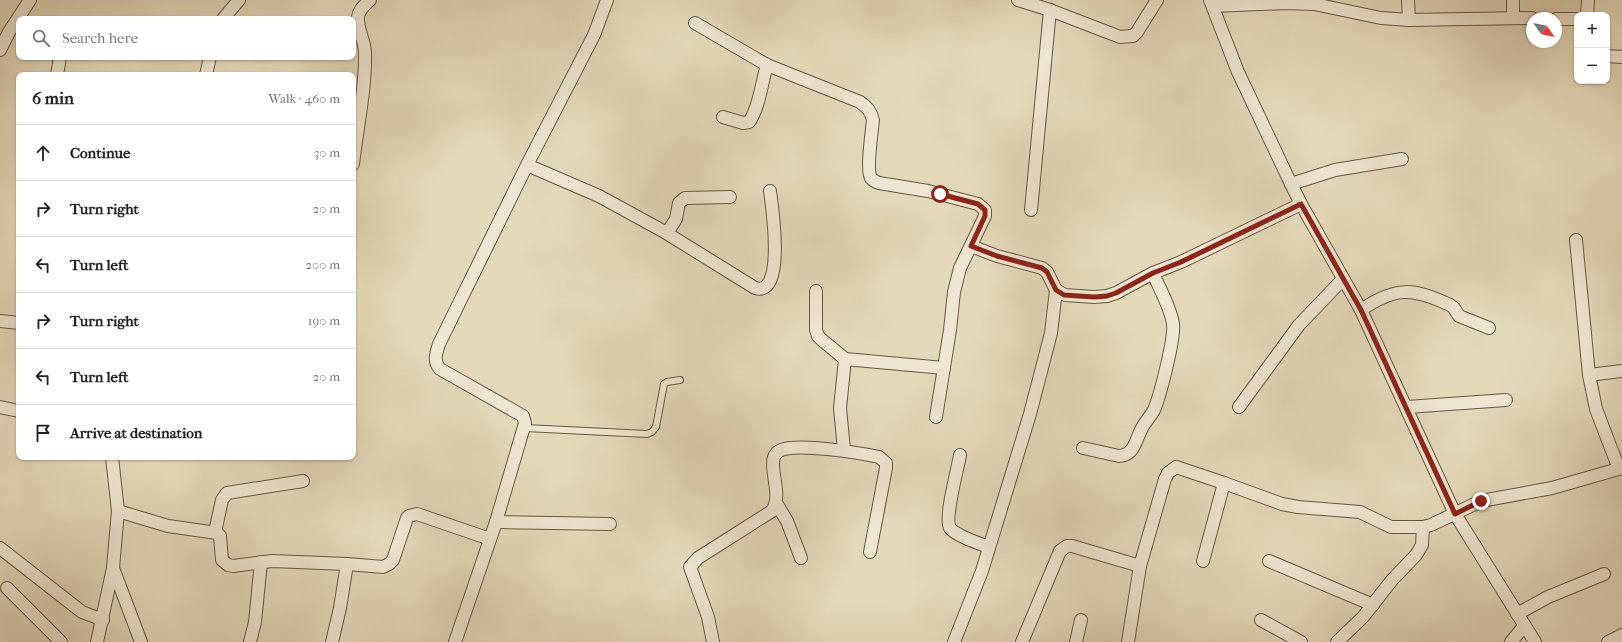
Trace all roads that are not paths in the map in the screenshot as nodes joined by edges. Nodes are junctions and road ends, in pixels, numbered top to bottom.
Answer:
1 (30, 0) edge
2 (239, 0) edge
3 (370, 0) edge
4 (607, 0) edge
5 (1018, 0) edge
6 (1157, 0) edge
7 (1408, 0) edge
8 (1513, 0) edge
9 (1588, 0) edge
10 (1315, 2) edge
11 (1211, 3) edge
12 (1050, 10) junction
13 (1587, 12) edge
14 (22, 16) edge
15 (226, 16) edge
16 (1513, 18) junction
17 (1526, 18) edge
18 (1562, 19) edge
19 (1574, 19) edge
20 (1409, 20) junction
21 (695, 23) dead end
22 (14, 34) edge
23 (0, 50) edge
24 (1610, 56) edge
25 (1622, 57) edge
26 (60, 60) edge
27 (209, 60) edge
28 (766, 65) junction
29 (58, 72) edge
30 (207, 72) edge
31 (723, 117) dead end
32 (356, 139) edge
33 (1402, 159) dead end
34 (527, 165) junction
35 (1291, 184) junction
36 (770, 191) dead end
37 (730, 197) dead end
38 (1301, 204) junction
39 (1031, 210) dead end
40 (667, 233) junction
41 (1576, 240) dead end
42 (971, 246) junction
43 (1153, 273) junction
44 (1343, 279) junction
45 (1056, 290) junction
46 (816, 291) dead end
47 (1361, 310) junction
48 (0, 321) edge
49 (16, 323) edge
50 (1489, 328) dead end
51 (846, 359) junction
52 (944, 368) junction
53 (1622, 371) edge
54 (1589, 375) junction
55 (680, 380) dead end
56 (1506, 400) dead end
57 (1407, 406) junction
58 (0, 407) edge
59 (1239, 407) dead end
60 (16, 410) edge
61 (936, 417) dead end
62 (525, 428) junction
63 (1083, 448) dead end
64 (844, 450) junction
65 (960, 455) dead end
66 (112, 460) edge
67 (1621, 468) edge
68 (303, 481) dead end
69 (1224, 483) junction
70 (776, 502) junction
71 (118, 511) junction
72 (1455, 514) junction
73 (496, 522) junction
74 (610, 524) dead end
75 (1423, 527) junction
76 (215, 532) junction
77 (490, 539) junction
78 (988, 547) junction
79 (0, 548) edge
80 (870, 552) dead end
81 (801, 558) dead end
82 (1269, 561) dead end
83 (261, 562) junction
84 (1203, 562) dead end
85 (347, 564) junction
86 (1140, 566) junction
87 (113, 568) junction
88 (1604, 574) dead end
89 (7, 588) dead end
90 (1373, 605) junction
91 (1517, 614) junction
92 (103, 620) junction
93 (1081, 620) dead end
94 (1261, 620) dead end
95 (1524, 626) junction
96 (1622, 635) edge
97 (61, 642) edge
98 (97, 642) edge
99 (141, 642) edge
100 (250, 642) edge
101 (332, 642) edge
102 (455, 642) edge
103 (713, 642) edge
104 (954, 642) edge
105 (1022, 642) edge
106 (1076, 642) edge
107 (1128, 642) edge
108 (1301, 642) edge
109 (1337, 642) edge
110 (1510, 642) edge
111 (1535, 642) edge
112 (1608, 642) edge

1 - 14 street
2 - 15 street
3 - 32 street
4 - 34 street
5 - 12 street
6 - 12 street
7 - 20 street
8 - 16 street
9 - 13 street
10 - 11 street
10 - 20 street
11 - 35 street
12 - 39 street
16 - 17 street
16 - 20 street
18 - 19 street
21 - 28 street
22 - 23 street
24 - 25 street
26 - 29 street
27 - 30 street
28 - 31 street
28 - 42 street
33 - 35 street
34 - 40 street
34 - 62 street
35 - 38 street
36 - 40 street
37 - 40 street
38 - 43 street
38 - 44 street
41 - 54 street
42 - 45 street
42 - 52 street
43 - 45 street
43 - 63 street
44 - 47 street
44 - 59 street
45 - 78 street
46 - 51 street
47 - 50 street
47 - 57 street
48 - 49 street
51 - 52 street
51 - 64 street
52 - 61 street
53 - 54 street
54 - 67 street
55 - 62 lane
56 - 57 street
57 - 72 street
58 - 60 street
62 - 73 street
64 - 70 street
64 - 80 street
65 - 78 street
66 - 71 street
67 - 72 street
68 - 76 street
69 - 75 street
69 - 84 street
69 - 86 street
70 - 81 street
70 - 103 street
71 - 76 street
71 - 87 street
72 - 75 street
72 - 91 street
73 - 74 street
73 - 77 street
75 - 90 street
76 - 83 street
77 - 85 street
77 - 102 street
78 - 104 street
79 - 92 street
82 - 90 street
83 - 85 street
83 - 100 street
85 - 101 street
86 - 105 street
86 - 107 street
87 - 92 street
87 - 99 street
88 - 91 street
89 - 97 street
90 - 109 street
91 - 95 street
92 - 98 street
93 - 106 street
94 - 108 street
95 - 110 street
95 - 111 street
96 - 112 street

